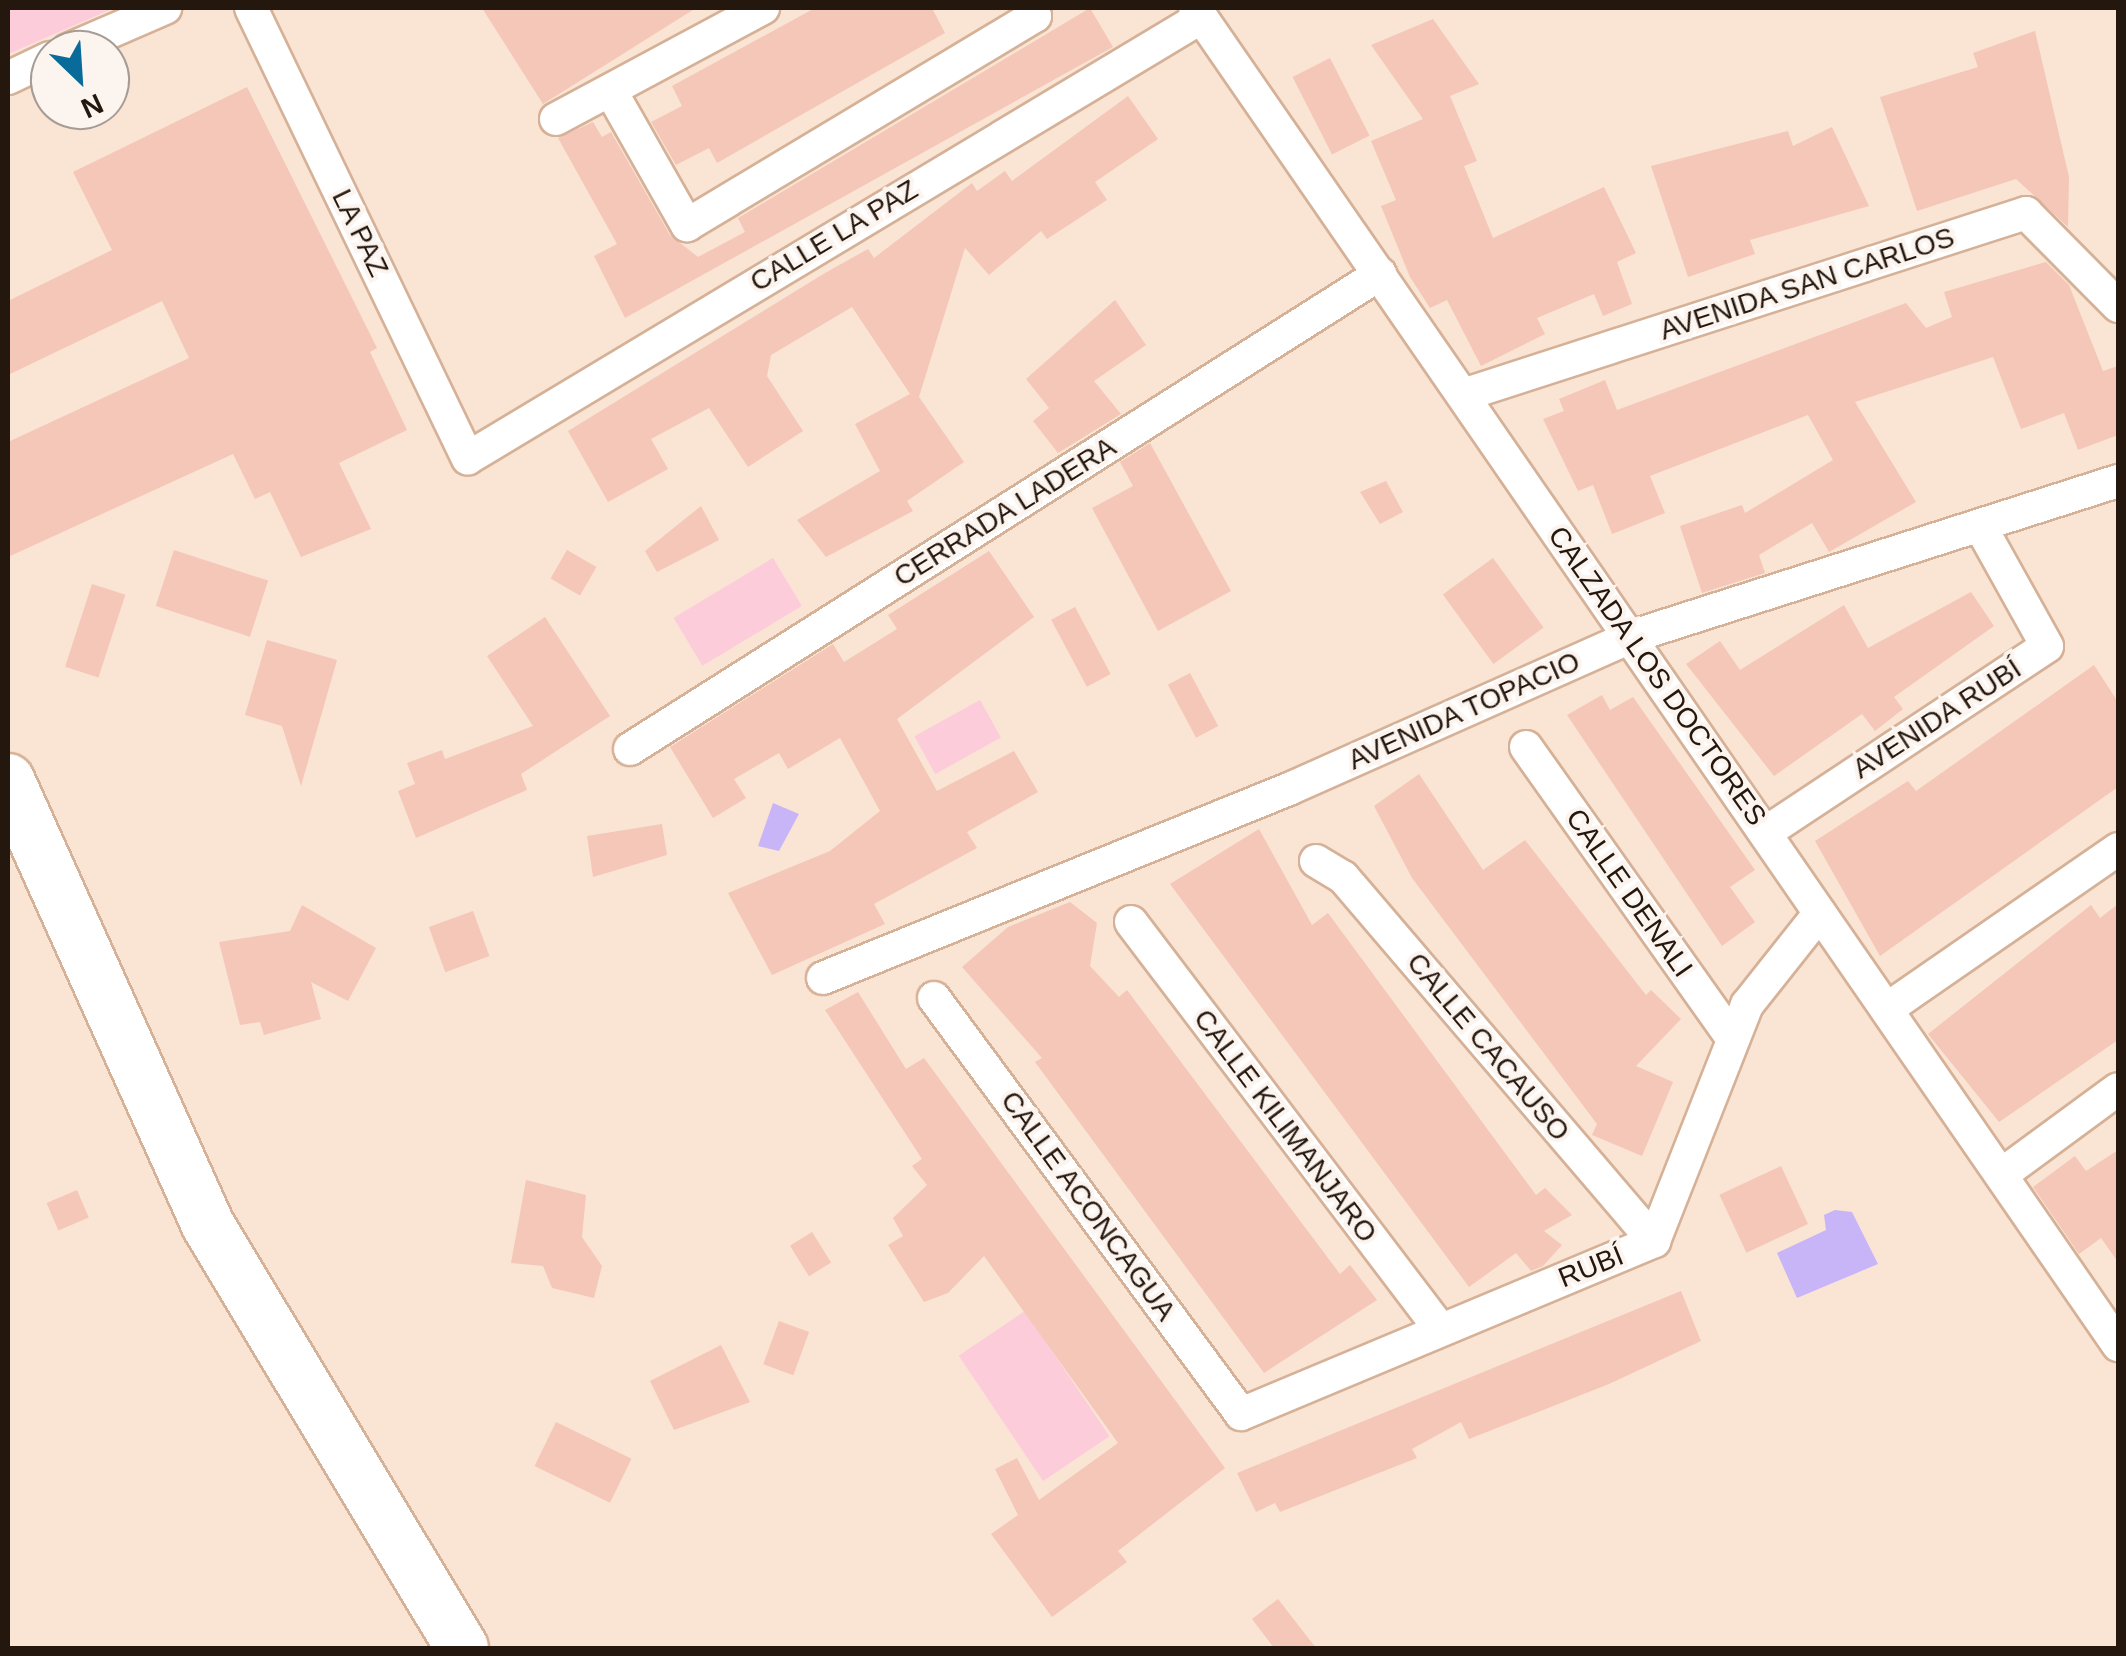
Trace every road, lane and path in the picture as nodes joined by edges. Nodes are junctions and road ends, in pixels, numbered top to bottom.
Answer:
1 (165, 8) edge
2 (251, 8) edge
3 (763, 8) edge
4 (1030, 8) edge
5 (1198, 12) edge
6 (114, 30) edge
7 (612, 95) junction
8 (556, 118) dead end
9 (1380, 274) junction
10 (2118, 306) edge
11 (1463, 395) junction
12 (468, 458) joint
13 (2118, 481) edge
14 (1982, 529) junction
15 (1630, 637) junction
16 (1526, 747) dead end
17 (630, 749) dead end
18 (8, 780) edge
19 (1765, 832) junction
20 (2118, 849) edge
21 (1316, 861) dead end
22 (1820, 913) junction
23 (1131, 922) dead end
24 (823, 978) dead end
25 (934, 998) dead end
26 (1887, 1010) junction
27 (1732, 1038) junction
28 (2118, 1089) edge
29 (2001, 1175) junction
30 (1654, 1241) junction
31 (1440, 1329) junction
32 (2118, 1345) edge
33 (1241, 1414) joint
34 (462, 1648) edge

1 - 6 street
2 - 12 street, LA PAZ
3 - 7 street
4 - 7 street
5 - 9 street, CALZADA LOS DOCTORES
5 - 12 street, CALLE LA PAZ
7 - 8 street
9 - 11 street, CALZADA LOS DOCTORES
9 - 17 street, CERRADA LADERA
10 - 11 street, AVENIDA SAN CARLOS
11 - 15 street, CALZADA LOS DOCTORES
13 - 14 street, AVENIDA TOPACIO
14 - 15 street, AVENIDA TOPACIO
14 - 19 street, AVENIDA RUBÍ
15 - 19 street, CALZADA LOS DOCTORES
15 - 24 street, AVENIDA TOPACIO
16 - 27 street, CALLE DENALI
18 - 34 main road
19 - 22 street, CALZADA LOS DOCTORES
20 - 26 street
21 - 30 street, CALLE CACAUSO
22 - 26 street, CALZADA LOS DOCTORES
22 - 27 street, RUBÍ
23 - 31 street, CALLE KILIMANJARO
25 - 33 street, CALLE ACONCAGUA
26 - 29 street, CALZADA LOS DOCTORES
27 - 30 street, RUBÍ
28 - 29 street
29 - 32 street, CALZADA LOS DOCTORES
30 - 31 street, RUBÍ
31 - 33 street, RUBÍ

